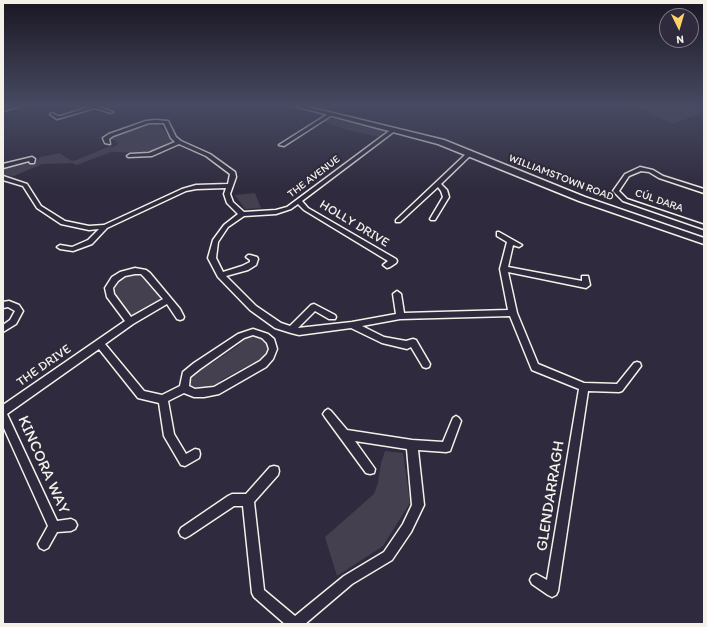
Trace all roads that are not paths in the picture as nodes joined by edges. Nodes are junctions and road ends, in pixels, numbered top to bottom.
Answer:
1 (114, 134) edge
2 (172, 134) edge
3 (299, 134) edge
4 (388, 134) edge
5 (411, 134) edge
6 (179, 142) junction
7 (108, 143) dead end
8 (282, 145) dead end
9 (470, 153) junction
10 (130, 156) dead end
11 (32, 162) dead end
12 (3, 166) edge
13 (3, 178) edge
14 (438, 184) junction
15 (229, 186) junction
16 (704, 191) edge
17 (299, 201) junction
18 (242, 214) junction
19 (433, 219) dead end
20 (398, 221) dead end
21 (105, 227) junction
22 (704, 227) edge
23 (499, 234) dead end
24 (704, 241) edge
25 (511, 245) junction
26 (519, 245) dead end
27 (60, 247) dead end
28 (250, 257) dead end
29 (387, 265) dead end
30 (504, 269) junction
31 (221, 275) junction
32 (585, 278) dead end
33 (397, 294) dead end
34 (168, 300) junction
35 (3, 304) edge
36 (513, 313) junction
37 (400, 316) junction
38 (180, 317) dead end
39 (332, 317) dead end
40 (130, 322) junction
41 (352, 325) junction
42 (3, 329) edge
43 (291, 330) junction
44 (99, 343) junction
45 (426, 364) dead end
46 (637, 366) dead end
47 (584, 387) junction
48 (184, 388) junction
49 (163, 398) junction
50 (3, 411) edge
51 (328, 414) dead end
52 (3, 415) edge
53 (456, 421) dead end
54 (346, 434) junction
55 (412, 445) junction
56 (195, 454) dead end
57 (370, 468) dead end
58 (274, 472) dead end
59 (248, 500) junction
60 (71, 525) dead end
61 (54, 527) junction
62 (185, 532) dead end
63 (44, 544) dead end
64 (536, 580) dead end
65 (295, 624) edge

1 - 7 street
2 - 6 street
3 - 8 street
4 - 17 street, THE AVENUE
5 - 9 street, WILLIAMSTOWN ROAD
6 - 10 street
6 - 15 street
9 - 14 street
9 - 24 street, WILLIAMSTOWN ROAD
11 - 12 street
13 - 21 street
14 - 19 street
14 - 20 street
15 - 18 street
15 - 21 street
16 - 22 street, CÚL DARA
17 - 18 street, THE AVENUE
17 - 29 street, HOLLY DRIVE
18 - 31 street
21 - 27 street
23 - 25 street
25 - 26 street
25 - 30 street
28 - 31 street
30 - 32 street
30 - 36 street
31 - 43 street
33 - 37 street
34 - 38 street
34 - 40 street, THE DRIVE
34 - 40 street
35 - 42 street
36 - 37 street
36 - 47 street
37 - 41 street
39 - 43 street
40 - 44 street, THE DRIVE
41 - 43 street
41 - 45 street
44 - 49 street
44 - 50 street, THE DRIVE
46 - 47 street
47 - 64 street, GLENDARRAGH
48 - 48 street
48 - 49 street
49 - 56 street
51 - 54 street
52 - 61 street, KINCORA WAY
53 - 55 street
54 - 55 street
54 - 57 street
55 - 65 street
58 - 59 street
59 - 62 street
59 - 65 street
60 - 61 street, KINCORA WAY
61 - 63 street, KINCORA WAY

